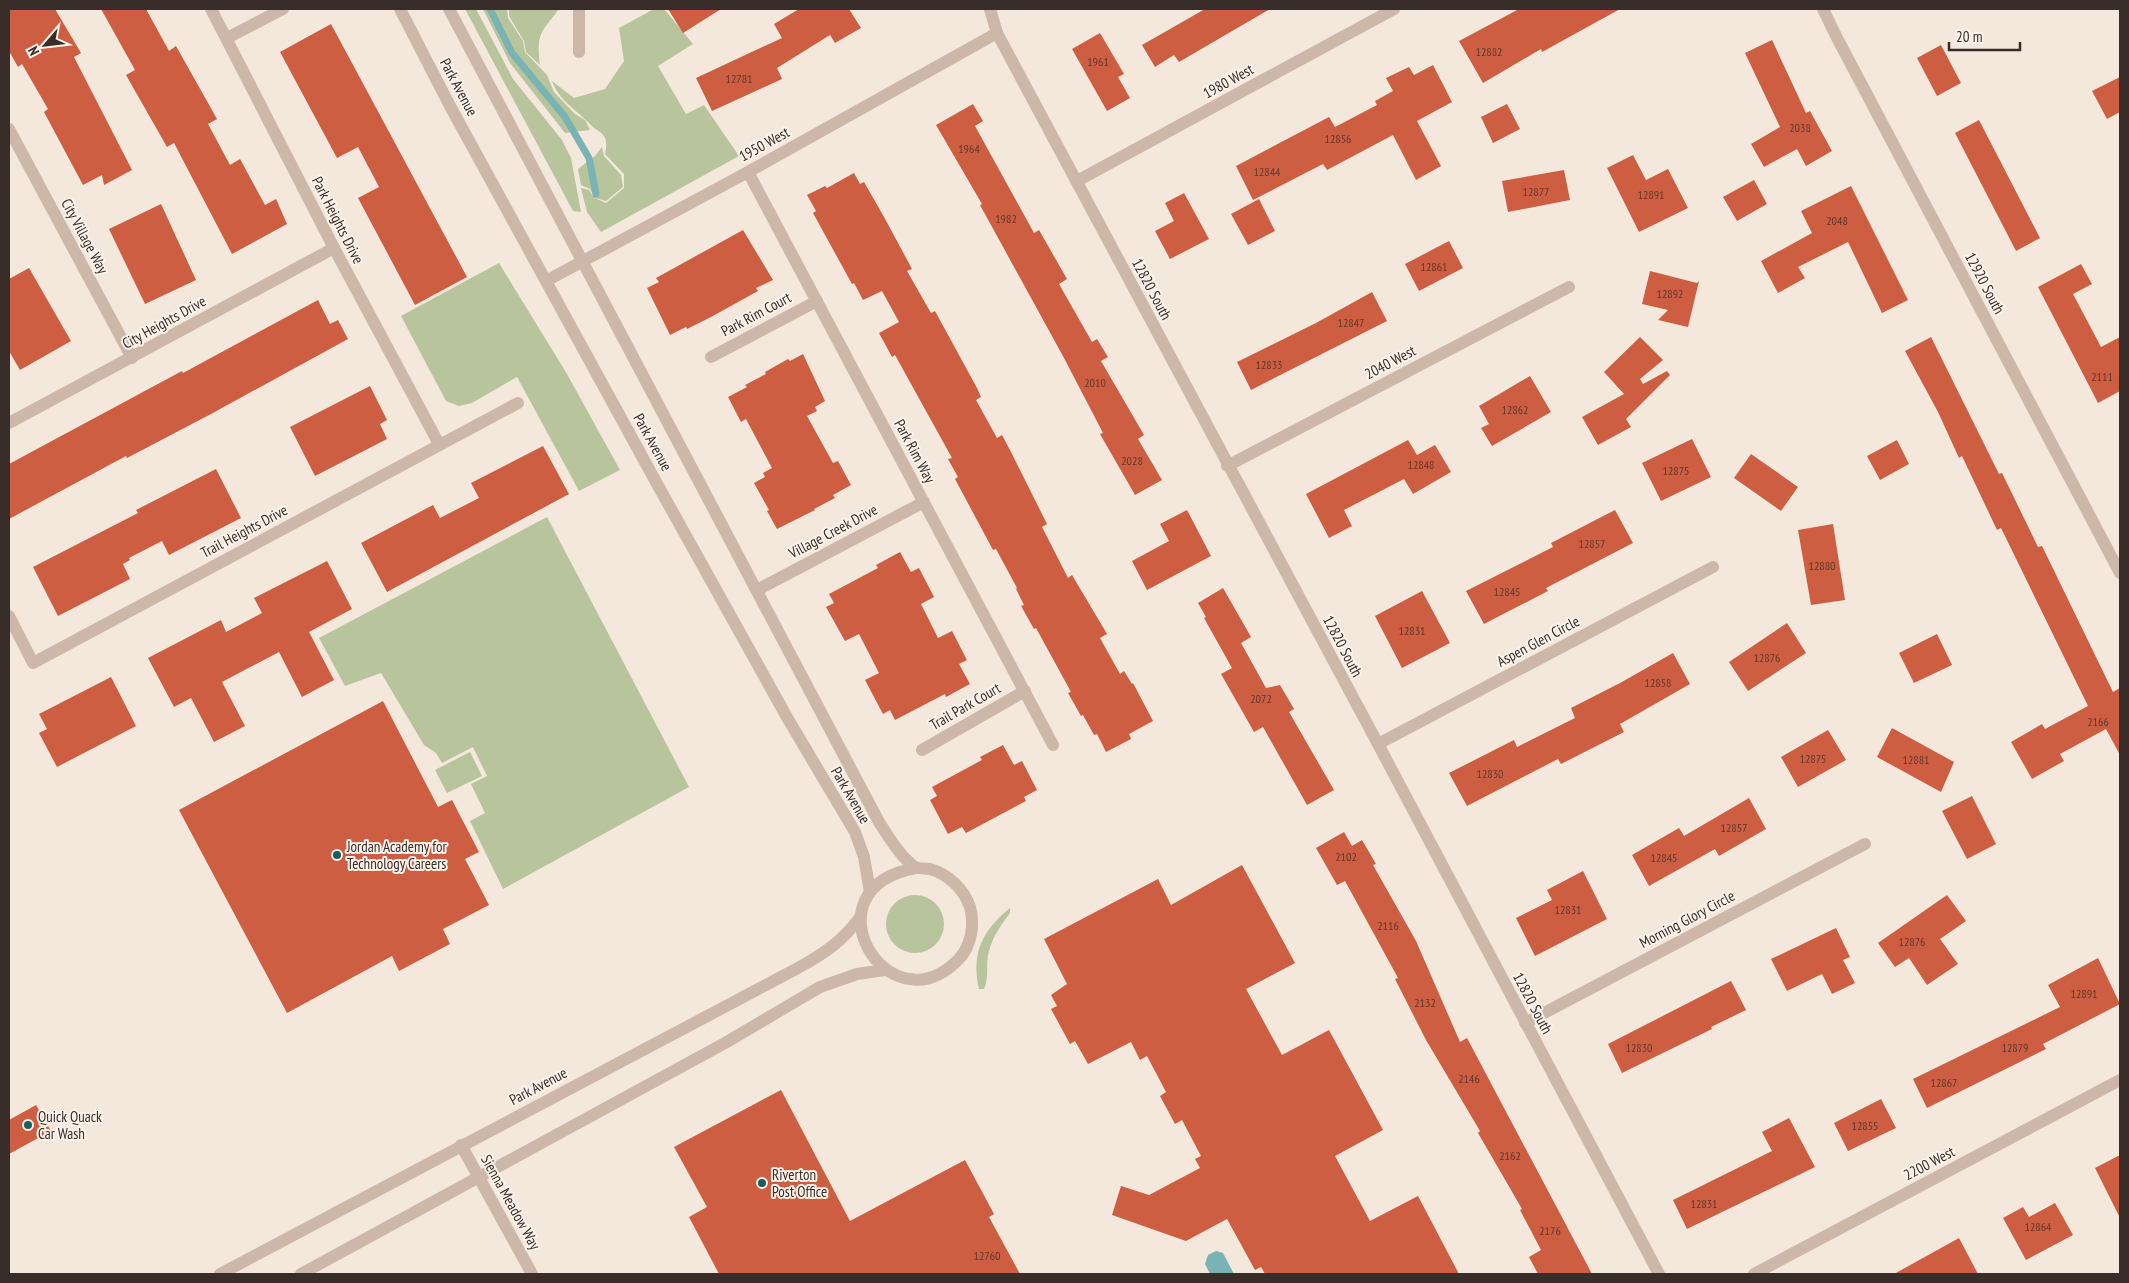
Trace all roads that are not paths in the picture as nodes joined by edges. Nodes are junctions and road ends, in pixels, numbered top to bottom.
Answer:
1 (211, 9) edge
2 (284, 9) edge
3 (400, 9) edge
4 (449, 9) edge
5 (579, 9) edge
6 (990, 9) edge
7 (1394, 9) edge
8 (1823, 9) edge
9 (996, 34) junction
10 (227, 38) junction
11 (579, 52) dead end
12 (9, 129) edge
13 (748, 172) junction
14 (1077, 181) junction
15 (334, 248) junction
16 (583, 262) junction
17 (546, 281) junction
18 (1569, 287) dead end
19 (817, 300) junction
20 (711, 357) dead end
21 (132, 358) junction
22 (518, 403) dead end
23 (9, 423) edge
24 (438, 444) junction
25 (1227, 466) junction
26 (924, 502) junction
27 (1713, 567) dead end
28 (2120, 573) edge
29 (757, 590) junction
30 (9, 616) edge
31 (1025, 691) junction
32 (1378, 744) junction
33 (1053, 745) dead end
34 (922, 750) dead end
35 (1865, 844) dead end
36 (916, 868) junction
37 (870, 892) junction
38 (861, 916) junction
39 (885, 970) junction
40 (1525, 1023) junction
41 (2120, 1080) edge
42 (461, 1145) junction
43 (479, 1177) junction
44 (220, 1274) edge
45 (301, 1274) edge
46 (532, 1274) edge
47 (1658, 1274) edge
48 (1754, 1274) edge

1 - 10 street, Park Heights Drive
2 - 10 street
3 - 17 street, Park Avenue
4 - 16 street, Park Avenue
5 - 11 street
6 - 9 street, 12820 South
7 - 14 street, 1980 West
8 - 28 street, 12920 South
9 - 13 street, 1950 West
9 - 14 street, 12820 South
10 - 15 street, Park Heights Drive
12 - 21 street, City Village Way
13 - 16 street, 1950 West
13 - 19 street, Park Rim Way
14 - 25 street, 12820 South
15 - 21 street, City Heights Drive
15 - 24 street, Park Heights Drive
16 - 17 street, 1950 West
16 - 29 street, Park Avenue
17 - 37 street, Park Avenue
18 - 25 street, 2040 West
19 - 20 street, Park Rim Court
19 - 26 street, Park Rim Way
21 - 23 street, City Heights Drive
22 - 24 street, Trail Heights Drive
24 - 30 street, Trail Heights Drive
25 - 32 street, 12820 South
26 - 29 street, Village Creek Drive
26 - 31 street, Park Rim Way
27 - 32 street, Aspen Glen Circle
29 - 36 street, Park Avenue
31 - 33 street, Park Rim Way
31 - 34 street, Trail Park Court
32 - 40 street, 12820 South
35 - 40 street, Morning Glory Circle
36 - 37 street, Park Avenue
36 - 39 street, Park Avenue
37 - 38 street, Park Avenue
38 - 39 street, Park Avenue
38 - 42 street, Park Avenue
39 - 43 street, Park Avenue
40 - 47 street, 12820 South
41 - 48 street, 2200 West
42 - 43 street, Sienna Meadow Way
42 - 44 street, Park Avenue
43 - 45 street, Park Avenue
43 - 46 street, Sienna Meadow Way

